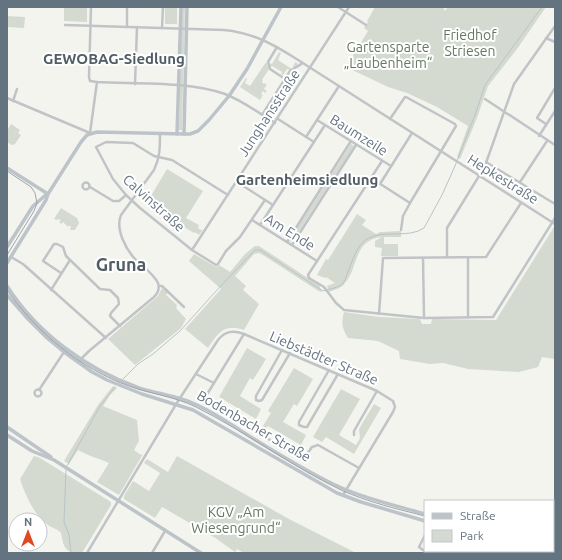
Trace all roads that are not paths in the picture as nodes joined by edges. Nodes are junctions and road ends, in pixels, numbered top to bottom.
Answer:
1 (91, 7) edge
2 (127, 7) edge
3 (163, 7) edge
4 (180, 7) edge
5 (187, 7) edge
6 (281, 7) edge
7 (338, 7) edge
8 (349, 7) edge
9 (346, 12) junction
10 (66, 25) dead end
11 (366, 25) dead end
12 (91, 26) junction
13 (555, 26) edge
14 (127, 27) junction
15 (137, 27) junction
16 (162, 28) junction
17 (180, 28) junction
18 (186, 29) junction
19 (546, 38) junction
20 (263, 40) junction
21 (555, 42) edge
22 (278, 47) junction
23 (302, 63) junction
24 (310, 68) junction
25 (285, 79) junction
26 (97, 82) junction
27 (135, 84) junction
28 (178, 85) junction
29 (185, 86) junction
30 (339, 86) junction
31 (555, 88) edge
32 (17, 90) dead end
33 (229, 96) junction
34 (7, 98) edge
35 (485, 99) dead end
36 (13, 101) junction
37 (555, 111) edge
38 (504, 112) junction
39 (262, 115) junction
40 (278, 119) junction
41 (390, 119) junction
42 (317, 120) junction
43 (275, 123) junction
44 (546, 124) junction
45 (325, 125) junction
46 (90, 133) junction
47 (412, 133) junction
48 (160, 134) junction
49 (177, 134) junction
50 (184, 134) junction
51 (539, 136) junction
52 (306, 137) junction
53 (547, 140) junction
54 (351, 141) junction
55 (314, 142) junction
56 (356, 145) junction
57 (555, 145) edge
58 (440, 151) junction
59 (160, 157) junction
60 (382, 161) junction
61 (486, 162) junction
62 (391, 166) junction
63 (7, 168) edge
64 (480, 176) junction
65 (371, 178) junction
66 (237, 182) junction
67 (520, 182) junction
68 (380, 184) junction
69 (90, 187) dead end
70 (48, 194) junction
71 (126, 195) junction
72 (228, 195) junction
73 (132, 200) junction
74 (265, 200) junction
75 (410, 203) junction
76 (522, 203) junction
77 (555, 204) edge
78 (273, 205) junction
79 (555, 218) edge
80 (252, 220) junction
81 (554, 223) edge
82 (260, 225) junction
83 (401, 230) dead end
84 (287, 242) junction
85 (292, 245) junction
86 (7, 247) edge
87 (192, 250) junction
88 (9, 256) edge
89 (468, 257) junction
90 (423, 258) junction
91 (447, 258) junction
92 (70, 260) junction
93 (317, 261) junction
94 (7, 263) edge
95 (61, 273) junction
96 (7, 286) edge
97 (159, 286) junction
98 (51, 290) junction
99 (7, 295) edge
100 (184, 307) dead end
101 (379, 314) junction
102 (424, 318) junction
103 (468, 318) junction
104 (120, 326) junction
105 (244, 334) junction
106 (106, 338) junction
107 (282, 350) junction
108 (64, 352) junction
109 (290, 353) junction
110 (80, 361) junction
111 (329, 370) junction
112 (196, 374) junction
113 (338, 374) junction
114 (214, 384) junction
115 (40, 390) dead end
116 (377, 391) junction
117 (180, 399) junction
118 (176, 404) junction
119 (7, 427) edge
120 (7, 435) edge
121 (354, 435) dead end
122 (54, 460) junction
123 (359, 468) junction
124 (347, 490) junction
125 (343, 495) junction
126 (118, 501) junction
127 (424, 514) edge
128 (424, 521) edge
129 (165, 531) junction
130 (424, 537) edge
131 (424, 551) edge
132 (87, 553) edge
133 (152, 553) edge
134 (201, 553) edge

1 - 12 street
2 - 14 street
3 - 16 street
4 - 17 street
5 - 18 street
6 - 20 street
7 - 9 street
8 - 9 street, Junghansstraße
9 - 11 street
9 - 24 street, Junghansstraße
10 - 12 street, Hepkestraße
12 - 14 street, Hepkestraße
12 - 26 street
13 - 19 street
14 - 15 street, Hepkestraße
15 - 16 street, Hepkestraße
15 - 27 street
16 - 17 street, Hepkestraße
17 - 18 street, Hepkestraße
17 - 28 street
18 - 20 street, Hepkestraße
18 - 29 street
19 - 21 street
19 - 38 street
20 - 22 street, Hepkestraße
20 - 33 street
22 - 23 street, Hepkestraße
22 - 25 street, Junghansstraße
23 - 24 street, Hepkestraße
23 - 25 street, Junghansstraße
24 - 30 street, Hepkestraße
24 - 40 street, Junghansstraße
25 - 39 street, Junghansstraße
26 - 27 street
26 - 46 street
27 - 28 street
28 - 29 street
28 - 49 street
29 - 33 street
29 - 50 street
30 - 41 street, Hepkestraße
30 - 42 street
31 - 44 street
32 - 36 street
33 - 39 street
33 - 50 street
34 - 36 street
35 - 38 street
36 - 46 street
37 - 44 street
38 - 51 street
38 - 61 street
39 - 43 street
40 - 43 street, Junghansstraße
40 - 52 street
41 - 47 street, Hepkestraße
41 - 58 street
42 - 45 street, Baumzeile
42 - 52 street
43 - 66 street, Junghansstraße
44 - 51 street
45 - 54 street, Baumzeile
45 - 55 street
46 - 48 street
46 - 70 street
47 - 58 street, Hepkestraße
47 - 62 street
48 - 49 street
48 - 59 street
49 - 50 street
51 - 53 street
52 - 55 street
53 - 57 street
53 - 67 street
54 - 56 street, Baumzeile
54 - 84 street
55 - 78 street
56 - 60 street, Baumzeile
56 - 85 street
58 - 64 street, Hepkestraße
58 - 75 street
59 - 71 street, Calvinstraße
59 - 72 street
59 - 73 street
60 - 62 street, Baumzeile
60 - 65 street
61 - 64 street
61 - 67 street, Hepkestraße
62 - 68 street
63 - 70 street
64 - 76 street, Hepkestraße
64 - 91 street
65 - 68 street
65 - 93 street
66 - 72 street, Junghansstraße
66 - 74 street
67 - 77 street, Hepkestraße
68 - 75 street
69 - 71 street
70 - 86 street
70 - 88 street
71 - 73 street, Calvinstraße
72 - 87 street, Junghansstraße
73 - 87 street, Calvinstraße
73 - 97 street
74 - 78 street
74 - 80 street
75 - 83 street
76 - 81 street, Hepkestraße
76 - 89 street
78 - 82 street
79 - 81 street
80 - 82 street, Am Ende
80 - 87 street, Calvinstraße
81 - 103 street
82 - 84 street, Am Ende
84 - 85 street, Am Ende
85 - 93 street, Am Ende
88 - 94 street
88 - 98 street
89 - 91 street
89 - 103 street
90 - 91 street
90 - 101 street
90 - 102 street
92 - 95 street
92 - 95 street
92 - 104 street
93 - 101 street
95 - 98 street
96 - 110 street, Bodenbacher Straße
97 - 100 street
97 - 104 street
98 - 106 street
99 - 108 street, Bodenbacher Straße
101 - 102 street
102 - 103 street
104 - 106 street
105 - 107 street, Liebstädter Straße
105 - 112 street, Liebstädter Straße
105 - 114 street
106 - 110 street
107 - 109 street, Liebstädter Straße
107 - 109 street
108 - 110 street, Bodenbacher Straße
108 - 115 street
109 - 111 street, Liebstädter Straße
110 - 117 street, Bodenbacher Straße
110 - 118 street, Bodenbacher Straße
111 - 113 street, Liebstädter Straße
111 - 113 street
112 - 114 street
112 - 117 street, Liebstädter Straße
113 - 116 street, Liebstädter Straße
114 - 123 street
116 - 121 street
116 - 123 street, Liebstädter Straße
117 - 118 street, Liebstädter Straße
117 - 124 street, Bodenbacher Straße
118 - 125 street, Bodenbacher Straße
118 - 126 street, Liebstädter Straße
119 - 122 street
120 - 122 street
122 - 126 street
123 - 124 street, Liebstädter Straße
124 - 125 street, Liebstädter Straße
124 - 127 street, Bodenbacher Straße
125 - 128 street, Bodenbacher Straße
126 - 129 street
126 - 132 street
129 - 133 street
129 - 134 street
130 - 131 street

